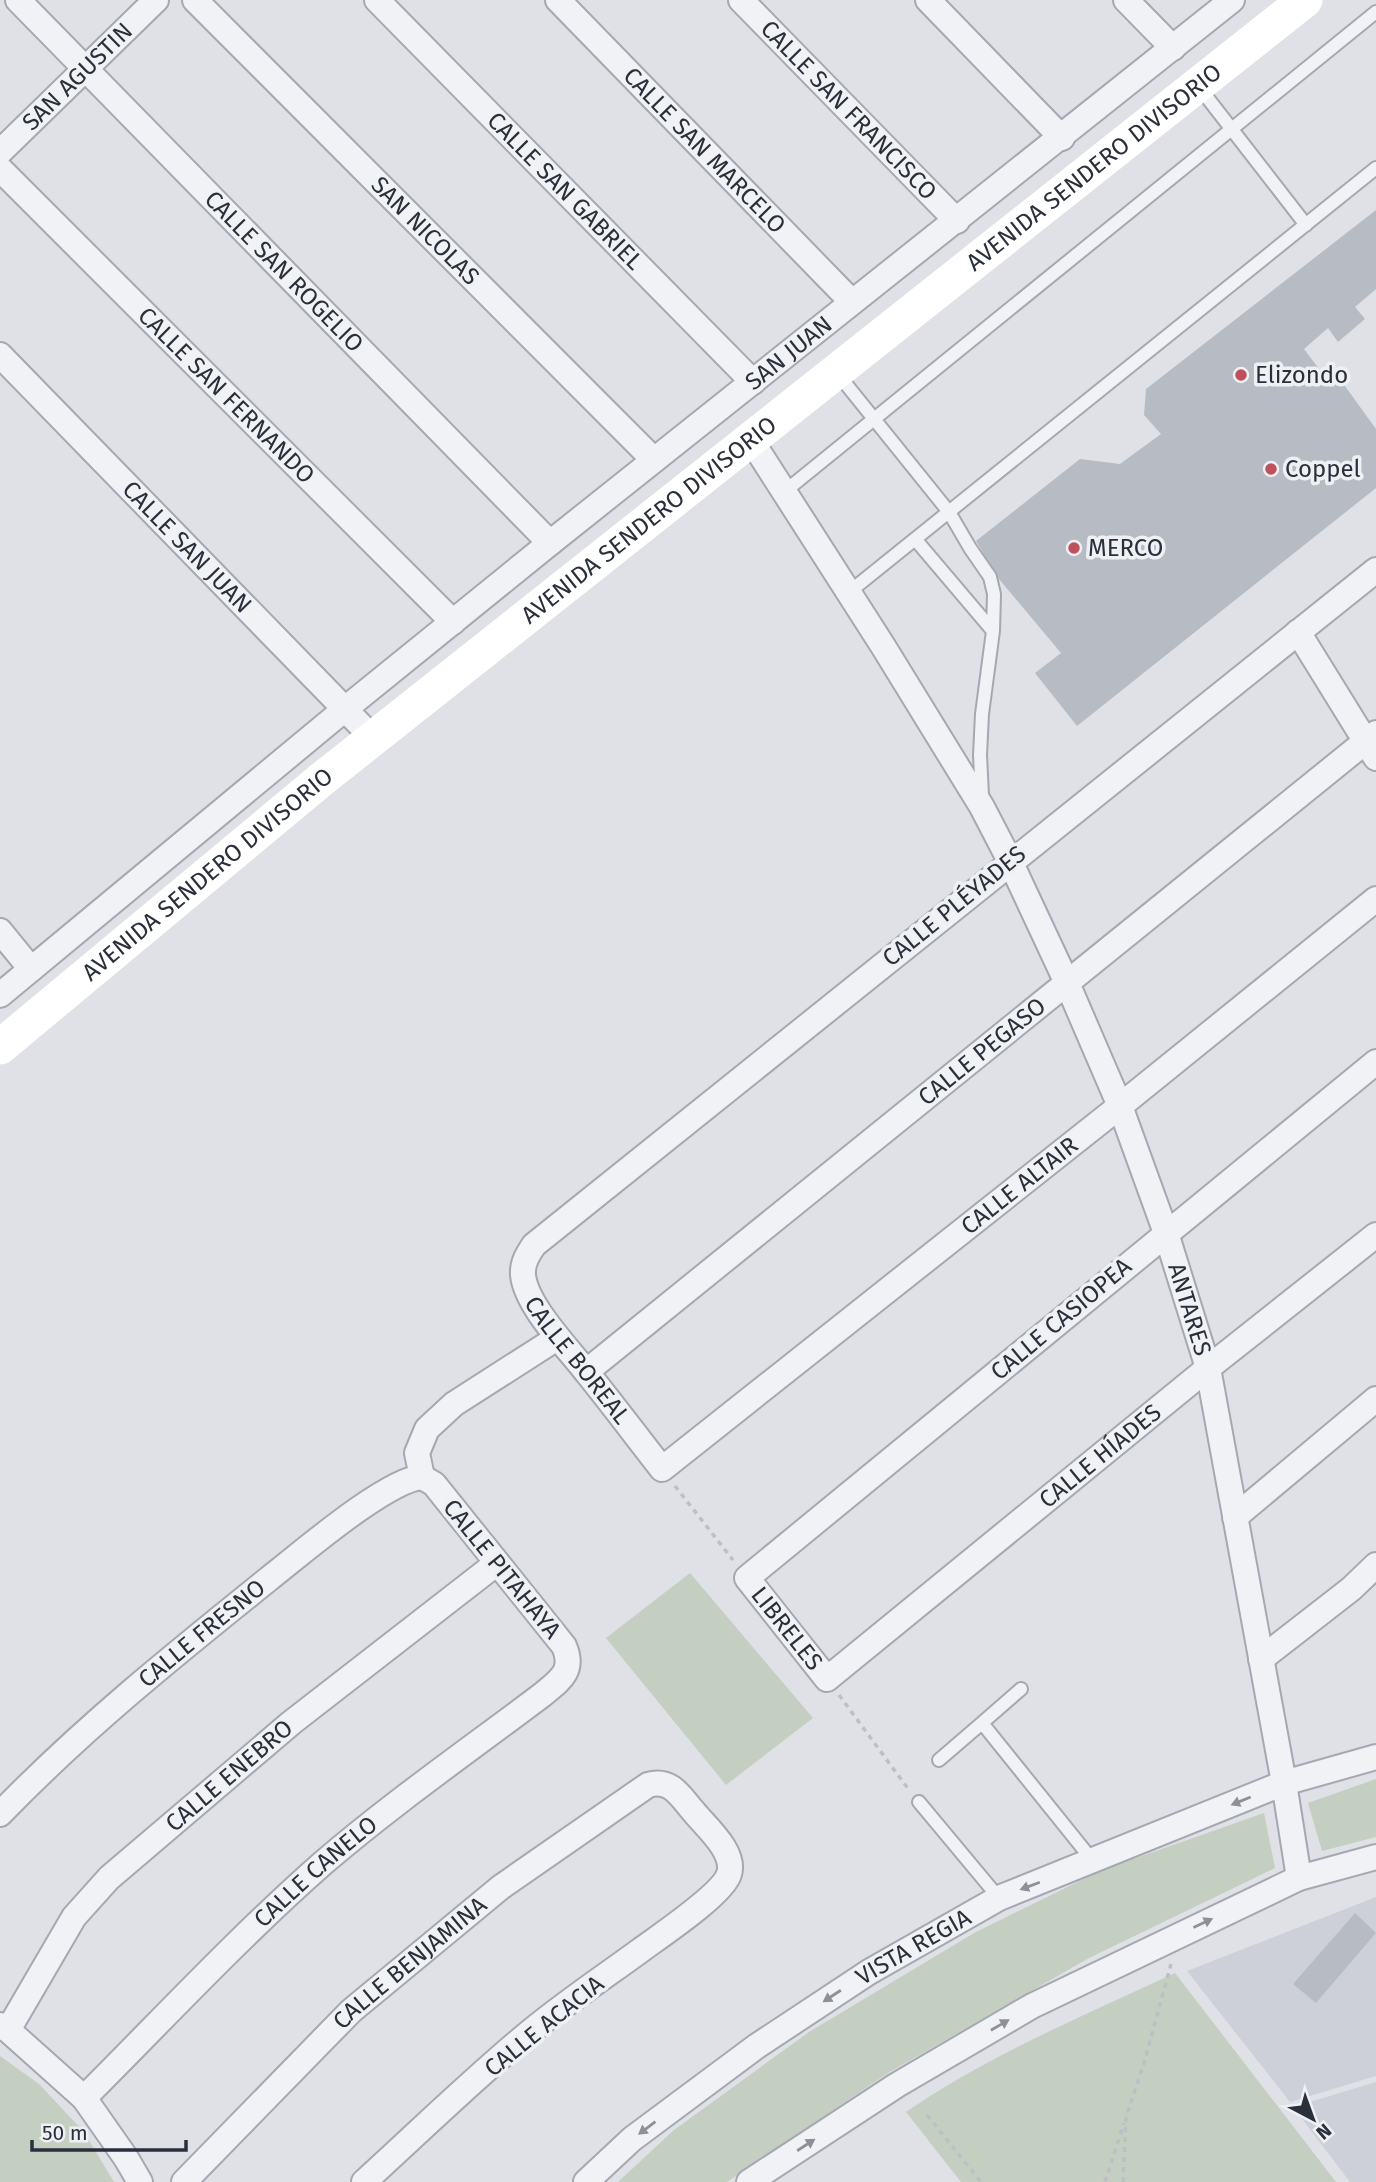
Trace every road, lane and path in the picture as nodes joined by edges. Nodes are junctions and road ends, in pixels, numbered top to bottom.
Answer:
1 (18, 0) edge
2 (156, 0) edge
3 (195, 0) edge
4 (377, 0) edge
5 (558, 0) edge
6 (741, 0) edge
7 (928, 0) edge
8 (1126, 0) edge
9 (1233, 0) edge
10 (1305, 0) edge
11 (1376, 12) edge
12 (1173, 48) junction
13 (86, 69) junction
14 (1197, 84) junction
15 (1231, 129) junction
16 (1062, 138) junction
17 (0, 152) edge
18 (1376, 168) edge
19 (0, 169) edge
20 (957, 221) junction
21 (1306, 225) junction
22 (852, 302) junction
23 (0, 355) edge
24 (835, 372) junction
25 (752, 382) junction
26 (874, 419) junction
27 (751, 440) junction
28 (654, 460) junction
29 (784, 492) junction
30 (949, 512) junction
31 (915, 539) junction
32 (551, 543) junction
33 (1376, 570) edge
34 (848, 593) junction
35 (453, 622) junction
36 (993, 631) junction
37 (1298, 632) junction
38 (345, 709) junction
39 (373, 738) junction
40 (1373, 744) edge
41 (982, 807) junction
42 (1010, 861) junction
43 (1376, 899) edge
44 (0, 932) edge
45 (31, 969) junction
46 (1067, 983) junction
47 (0, 995) edge
48 (0, 1047) edge
49 (1376, 1062) edge
50 (1120, 1106) junction
51 (1166, 1233) junction
52 (1376, 1235) edge
53 (534, 1245) joint
54 (557, 1338) junction
55 (1208, 1368) junction
56 (587, 1371) junction
57 (1376, 1399) edge
58 (662, 1469) junction
59 (422, 1477) junction
60 (1235, 1517) junction
61 (497, 1563) junction
62 (1376, 1565) edge
63 (747, 1578) junction
64 (1261, 1659) junction
65 (567, 1670) joint
66 (828, 1679) junction
67 (1021, 1689) dead end
68 (982, 1723) junction
69 (1376, 1758) edge
70 (939, 1760) dead end
71 (1284, 1783) junction
72 (666, 1784) joint
73 (919, 1802) joint
74 (0, 1814) edge
75 (1376, 1857) edge
76 (1093, 1861) junction
77 (1300, 1878) junction
78 (999, 1898) junction
79 (1178, 1935) junction
80 (4, 2027) edge
81 (84, 2098) junction
82 (927, 2115) dead end
83 (1126, 2117) junction
84 (140, 2182) edge
85 (184, 2182) edge
86 (364, 2182) edge
87 (586, 2182) edge
88 (749, 2182) edge
89 (981, 2182) edge
90 (1105, 2182) edge
91 (1123, 2182) edge

1 - 13 street, CALLE SAN ROGELIO
2 - 13 street, SAN AGUSTIN
3 - 28 street, SAN NICOLAS
4 - 25 street, CALLE SAN GABRIEL
5 - 22 street, CALLE SAN MARCELO
6 - 20 street, CALLE SAN FRANCISCO
7 - 16 street
8 - 12 street
9 - 12 street, SAN JUAN
10 - 14 street, AVENIDA SENDERO DIVISORIO
11 - 15 lane
12 - 16 street, SAN JUAN
13 - 17 street, SAN AGUSTIN
13 - 32 street, CALLE SAN ROGELIO
14 - 15 lane
14 - 24 street, AVENIDA SENDERO DIVISORIO
15 - 21 lane
15 - 26 lane
16 - 20 street, SAN JUAN
18 - 21 lane
19 - 35 street, CALLE SAN FERNANDO
20 - 22 street, SAN JUAN
21 - 30 lane
22 - 25 street, SAN JUAN
23 - 38 street, CALLE SAN JUAN
24 - 26 lane
24 - 27 street, AVENIDA SENDERO DIVISORIO
25 - 28 street, SAN JUAN
26 - 29 lane
26 - 30 lane
27 - 29 street, ANTARES
27 - 39 street, AVENIDA SENDERO DIVISORIO
28 - 32 street, SAN JUAN
29 - 34 street, ANTARES
30 - 31 lane
30 - 36 lane
31 - 34 lane
31 - 36 lane
32 - 35 street, SAN JUAN
33 - 37 street, CALLE PLÉYADES
34 - 41 street, ANTARES
35 - 38 street, SAN JUAN
36 - 41 lane
37 - 40 street
37 - 42 street, CALLE PLÉYADES
38 - 39 street, CALLE SAN JUAN
38 - 45 street, AVENIDA SENDERO DIVISORIO
39 - 48 street, AVENIDA SENDERO DIVISORIO
40 - 46 street, CALLE PEGASO
41 - 42 street, ANTARES
42 - 46 street, ANTARES
42 - 53 street, CALLE PLÉYADES
43 - 50 street, CALLE ALTAIR
44 - 45 street
45 - 47 street, AVENIDA SENDERO DIVISORIO
46 - 50 street, ANTARES
46 - 56 street, CALLE PEGASO
49 - 51 street, CALLE CASIOPEA
50 - 51 street, ANTARES
50 - 58 street, CALLE ALTAIR
51 - 55 street, ANTARES
51 - 63 street, CALLE CASIOPEA
52 - 55 street, CALLE HÍADES
53 - 54 street, CALLE BOREAL
54 - 56 street, CALLE BOREAL
54 - 59 street
55 - 60 street, ANTARES
55 - 66 street, CALLE HÍADES
56 - 58 street, CALLE BOREAL
57 - 60 street
58 - 63 path
59 - 61 street, CALLE PITAHAYA
59 - 74 street, CALLE FRESNO
60 - 64 street, ANTARES
61 - 65 street, CALLE PITAHAYA
61 - 80 street, CALLE ENEBRO
62 - 64 street
63 - 66 street, LIBRELES
64 - 71 street, ANTARES
65 - 81 street, CALLE CANELO
66 - 73 path
67 - 68 lane
68 - 70 lane
68 - 76 lane
69 - 71 street, VISTA REGIA
71 -> 76 street, VISTA REGIA
71 - 77 street
72 - 85 street, CALLE BENJAMINA
72 - 86 street, CALLE ACACIA
73 - 78 lane
75 - 77 street
76 -> 78 street, VISTA REGIA
79 -> 77 street
78 -> 87 street, VISTA REGIA
79 - 83 path
88 -> 79 street
80 - 81 street
81 - 84 street
82 - 89 path
83 - 90 path
83 - 91 path

